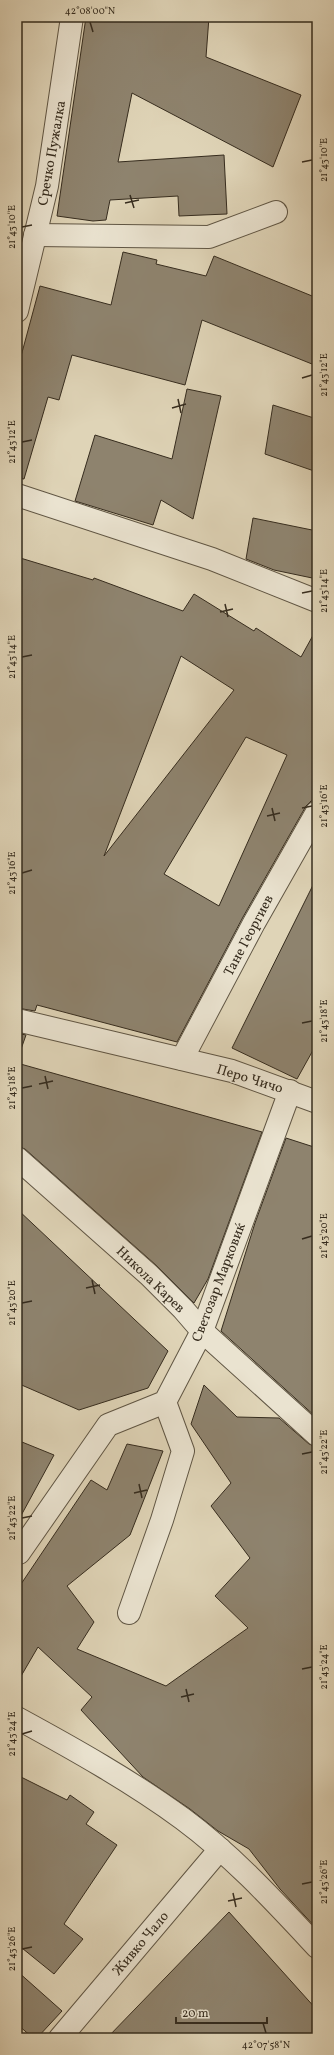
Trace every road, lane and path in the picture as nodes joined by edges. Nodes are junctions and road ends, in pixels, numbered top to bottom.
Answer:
1 (72, 17) edge
2 (276, 212) dead end
3 (35, 235) junction
4 (17, 311) edge
5 (17, 495) edge
6 (317, 601) edge
7 (317, 812) edge
8 (17, 1020) edge
9 (182, 1059) junction
10 (290, 1091) junction
11 (317, 1102) edge
12 (17, 1158) edge
13 (202, 1331) junction
14 (165, 1402) junction
15 (317, 1435) edge
16 (18, 1553) dead end
17 (129, 1613) dead end
18 (17, 1718) edge
19 (220, 1849) junction
20 (317, 1947) edge
21 (60, 2038) edge

1 - 3 street, Сречко Пужалка
2 - 3 street
3 - 4 street, Сречко Пужалка
5 - 6 street
7 - 9 street, Тане Георгиев
8 - 9 street, Перо Чичо
9 - 10 street, Перо Чичо
10 - 11 street, Перо Чичо
10 - 13 street, Светозар Марковиќ
12 - 13 street, Никола Карев
13 - 14 street, Светозар Марковиќ
13 - 15 street, Никола Карев
14 - 16 street
14 - 17 street
18 - 19 street
19 - 20 street
19 - 21 street, Живко Чало

